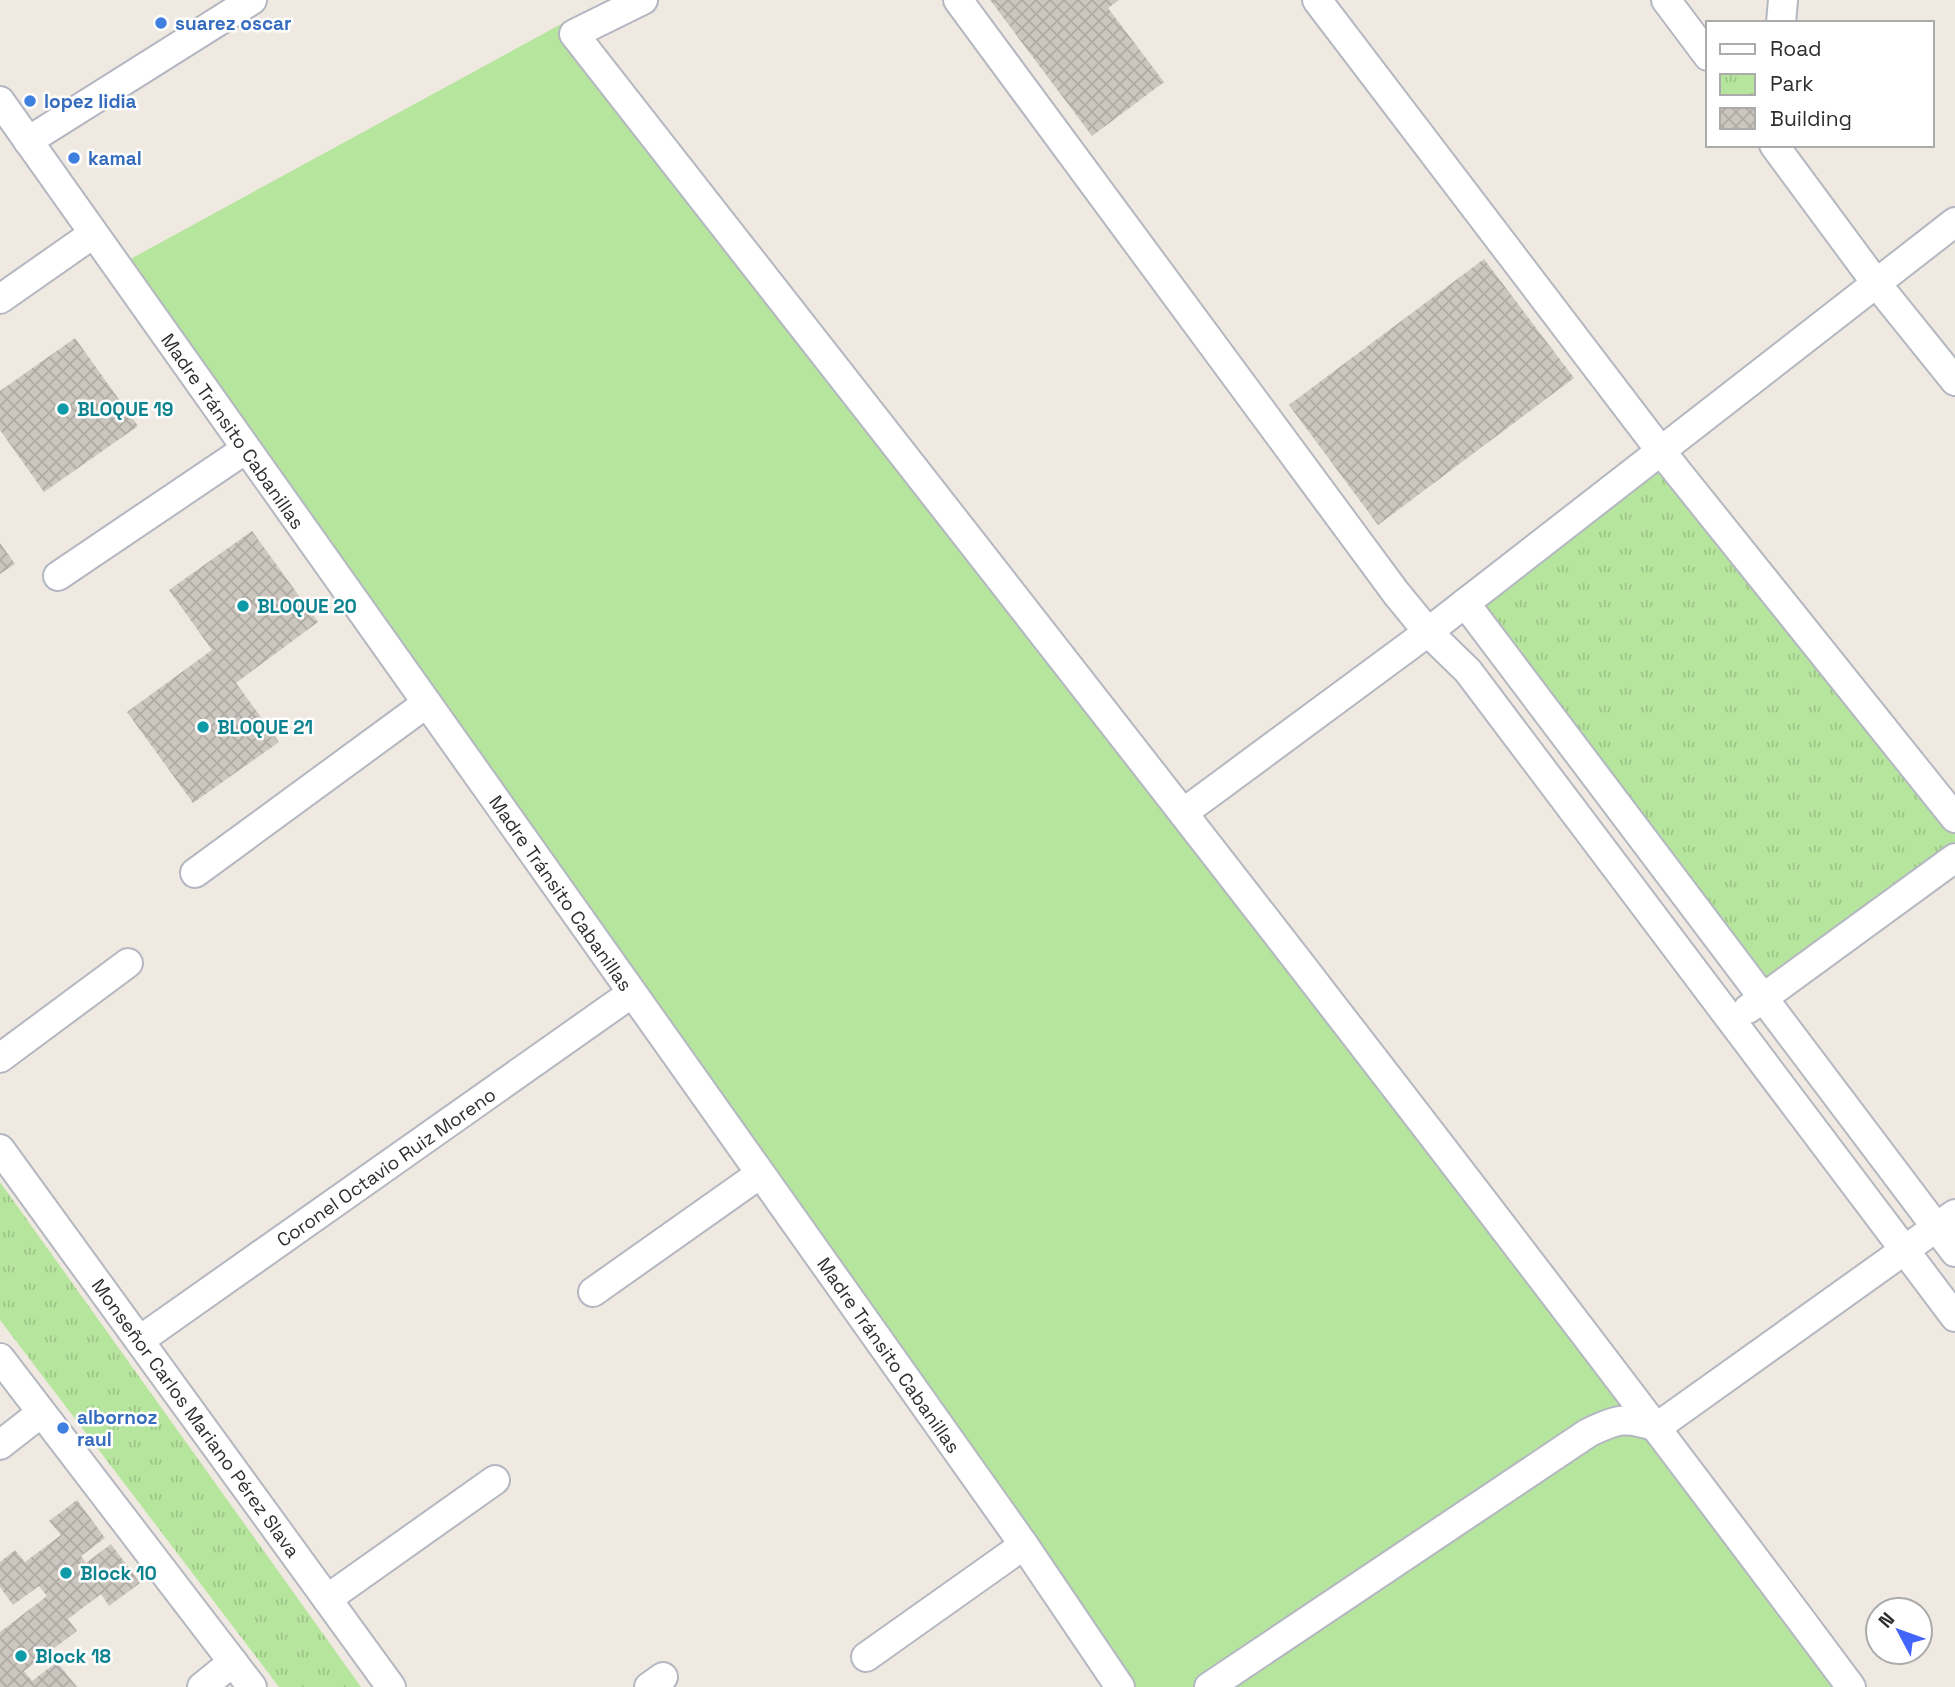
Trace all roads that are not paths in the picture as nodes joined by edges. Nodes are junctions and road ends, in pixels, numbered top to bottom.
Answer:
1 (252, 0) edge
2 (642, 0) edge
3 (958, 0) edge
4 (1317, 0) edge
5 (1666, 0) edge
6 (1783, 0) edge
7 (1781, 21) edge
8 (1706, 54) edge
9 (0, 101) edge
10 (28, 141) junction
11 (1775, 147) edge
12 (1955, 222) edge
13 (93, 234) junction
14 (1876, 284) junction
15 (0, 299) edge
16 (1955, 381) edge
17 (246, 449) junction
18 (1660, 450) junction
19 (58, 576) dead end
20 (1465, 603) junction
21 (1428, 632) junction
22 (427, 703) junction
23 (1183, 813) junction
24 (1955, 818) edge
25 (1955, 858) edge
26 (195, 873) dead end
27 (128, 963) dead end
28 (632, 993) junction
29 (1763, 998) junction
30 (1730, 1022) junction
31 (0, 1058) edge
32 (0, 1149) edge
33 (761, 1174) junction
34 (1946, 1221) edge
35 (1903, 1249) junction
36 (1955, 1252) edge
37 (593, 1292) dead end
38 (1955, 1317) edge
39 (140, 1340) junction
40 (0, 1358) edge
41 (41, 1413) junction
42 (1657, 1427) junction
43 (0, 1445) edge
44 (495, 1480) dead end
45 (1024, 1545) junction
46 (327, 1599) junction
47 (866, 1657) dead end
48 (233, 1662) junction
49 (202, 1687) edge
50 (252, 1687) edge
51 (391, 1687) edge
52 (1120, 1687) edge
53 (1209, 1687) edge
54 (1851, 1687) edge

1 - 10 street
2 - 23 street
3 - 21 street
4 - 18 street
5 - 8 street
6 - 7 street
9 - 10 street, Madre Tránsito Cabanillas
10 - 13 street, Madre Tránsito Cabanillas
11 - 14 street
12 - 14 street
13 - 15 street
13 - 17 street, Madre Tránsito Cabanillas
14 - 16 street
14 - 18 street
17 - 19 street
17 - 22 street, Madre Tránsito Cabanillas
18 - 20 street
18 - 24 street
20 - 21 street
20 - 29 street
21 - 23 street
21 - 30 street
22 - 26 street
22 - 28 street, Madre Tránsito Cabanillas
23 - 42 street
25 - 29 street
27 - 31 street
28 - 33 street, Madre Tránsito Cabanillas
28 - 39 street, Coronel Octavio Ruiz Moreno
29 - 30 street
29 - 34 street
30 - 35 street
32 - 39 street, Monseñor Carlos Mariano Pérez Slava
33 - 37 street
33 - 45 street, Madre Tránsito Cabanillas
34 - 35 street
34 - 36 street
35 - 38 street
35 - 42 street
39 - 46 street, Monseñor Carlos Mariano Pérez Slava
40 - 41 street
41 - 43 street
41 - 48 street
42 - 53 street
42 - 54 street
44 - 46 street
45 - 47 street
45 - 52 street, Madre Tránsito Cabanillas
46 - 51 street, Monseñor Carlos Mariano Pérez Slava
48 - 49 street
48 - 50 street

